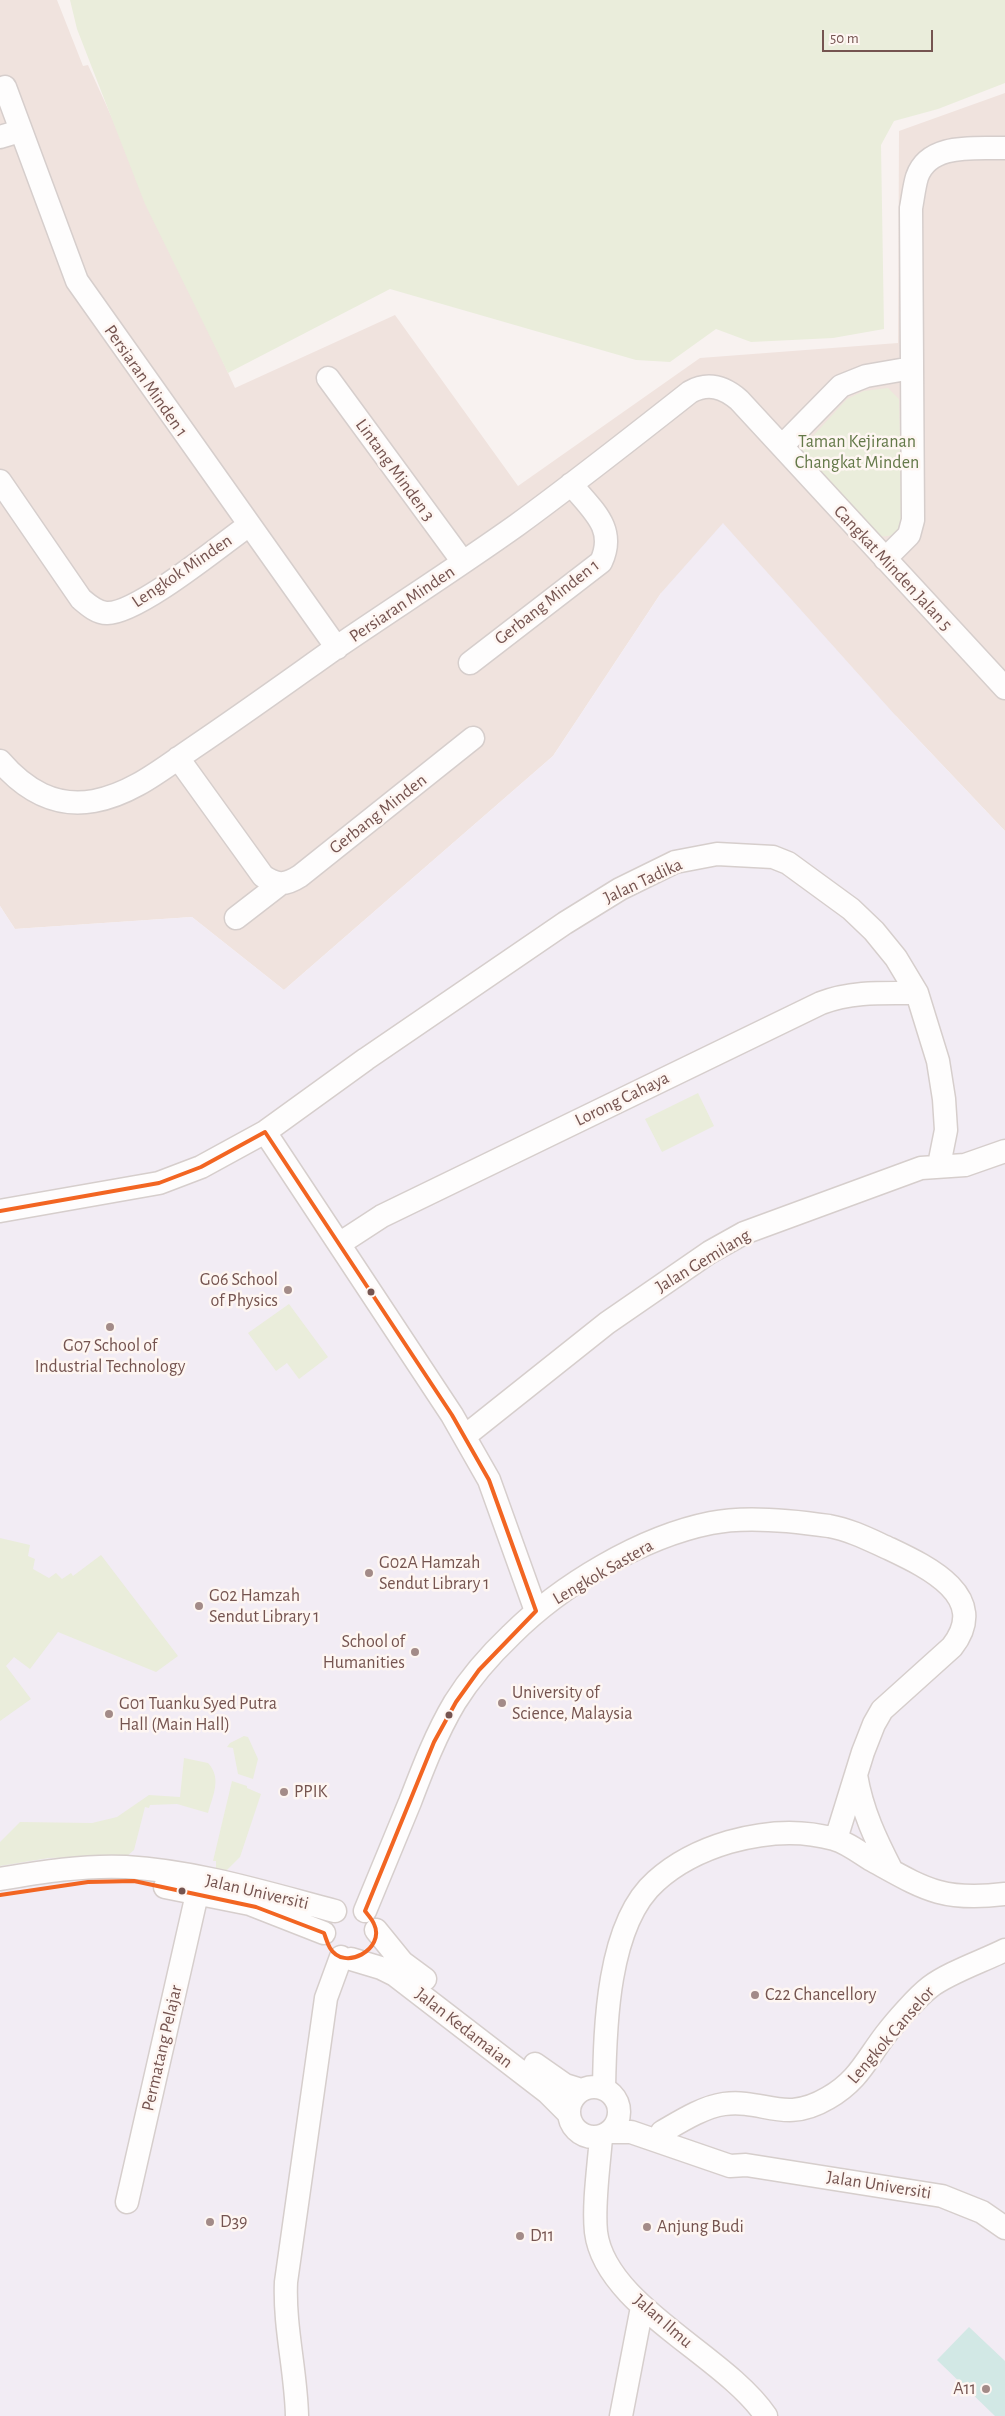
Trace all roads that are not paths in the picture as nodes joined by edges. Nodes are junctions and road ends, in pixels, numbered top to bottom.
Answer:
1 (5, 86) dead end
2 (10, 134) edge
3 (1005, 148) edge
4 (912, 368) junction
5 (328, 378) dead end
6 (782, 446) junction
7 (0, 481) edge
8 (571, 484) junction
9 (249, 525) junction
10 (885, 559) junction
11 (463, 562) junction
12 (337, 648) junction
13 (470, 663) dead end
14 (1005, 688) edge
15 (473, 738) dead end
16 (178, 758) junction
17 (0, 761) edge
18 (280, 884) junction
19 (236, 918) dead end
20 (917, 993) junction
21 (265, 1132) junction
22 (1005, 1151) edge
23 (939, 1165) junction
24 (0, 1211) edge
25 (339, 1244) junction
26 (465, 1436) junction
27 (536, 1611) junction
28 (856, 1775) junction
29 (836, 1839) junction
30 (892, 1871) junction
31 (0, 1879) edge
32 (198, 1894) junction
33 (1005, 1894) edge
34 (0, 1895) edge
35 (335, 1911) junction
36 (365, 1911) junction
37 (376, 1930) junction
38 (324, 1932) junction
39 (1005, 1950) edge
40 (346, 1958) junction
41 (604, 2089) junction
42 (582, 2090) junction
43 (619, 2105) junction
44 (568, 2113) junction
45 (662, 2132) junction
46 (599, 2135) junction
47 (746, 2165) junction
48 (127, 2202) dead end
49 (1005, 2228) edge
50 (642, 2307) junction
51 (296, 2416) edge
52 (621, 2416) edge
53 (766, 2416) edge

1 - 2 street, Persiaran Minden 1
2 - 9 street, Persiaran Minden 1
3 - 4 street
4 - 6 street
4 - 10 street
5 - 11 street, Lintang Minden 3
6 - 8 street, Persiaran Minden
6 - 10 street, Cangkat Minden Jalan 5
7 - 9 street, Lengkok Minden
8 - 11 street, Persiaran Minden
8 - 13 street, Gerbang Minden 1
9 - 12 street, Persiaran Minden 1
10 - 14 street, Cangkat Minden Jalan 5
11 - 12 street, Persiaran Minden
12 - 16 street, Persiaran Minden
15 - 18 street, Gerbang Minden
16 - 17 street, Persiaran Minden
16 - 18 street
18 - 19 street, Gerbang Minden
20 - 21 street, Jalan Tadika
20 - 23 street, Jalan Tadika
20 - 25 street, Lorong Cahaya
21 - 24 street, Jalan Tadika
21 - 25 street
22 - 23 street, Jalan Gemilang
23 - 26 street, Jalan Gemilang
25 - 26 street
26 - 27 street
27 - 28 street, Lengkok Sastera
27 - 36 street, Lengkok Sastera
28 - 29 street, Lengkok Sastera
28 - 30 street, Lengkok Sastera
29 - 30 street
29 - 41 street
30 - 33 street
31 - 35 street, Jalan Universiti
32 - 34 street, Jalan Universiti
32 - 38 street, Jalan Universiti
32 - 48 street, Permatang Pelajar
35 - 36 street
35 - 38 street
36 - 37 street
37 - 40 street
37 - 42 street, Jalan Kedamaian
38 - 40 street
39 - 45 street, Lengkok Canselor
40 - 44 street, Jalan Kedamaian
40 - 51 street
41 - 42 street
41 - 43 street
42 - 44 street
43 - 45 street, Jalan Universiti
43 - 46 street
44 - 46 street
45 - 47 street, Jalan Universiti
46 - 47 street, Jalan Universiti
46 - 50 street, Jalan Ilmu
47 - 49 street, Jalan Universiti
50 - 52 street
50 - 53 street, Jalan Ilmu

